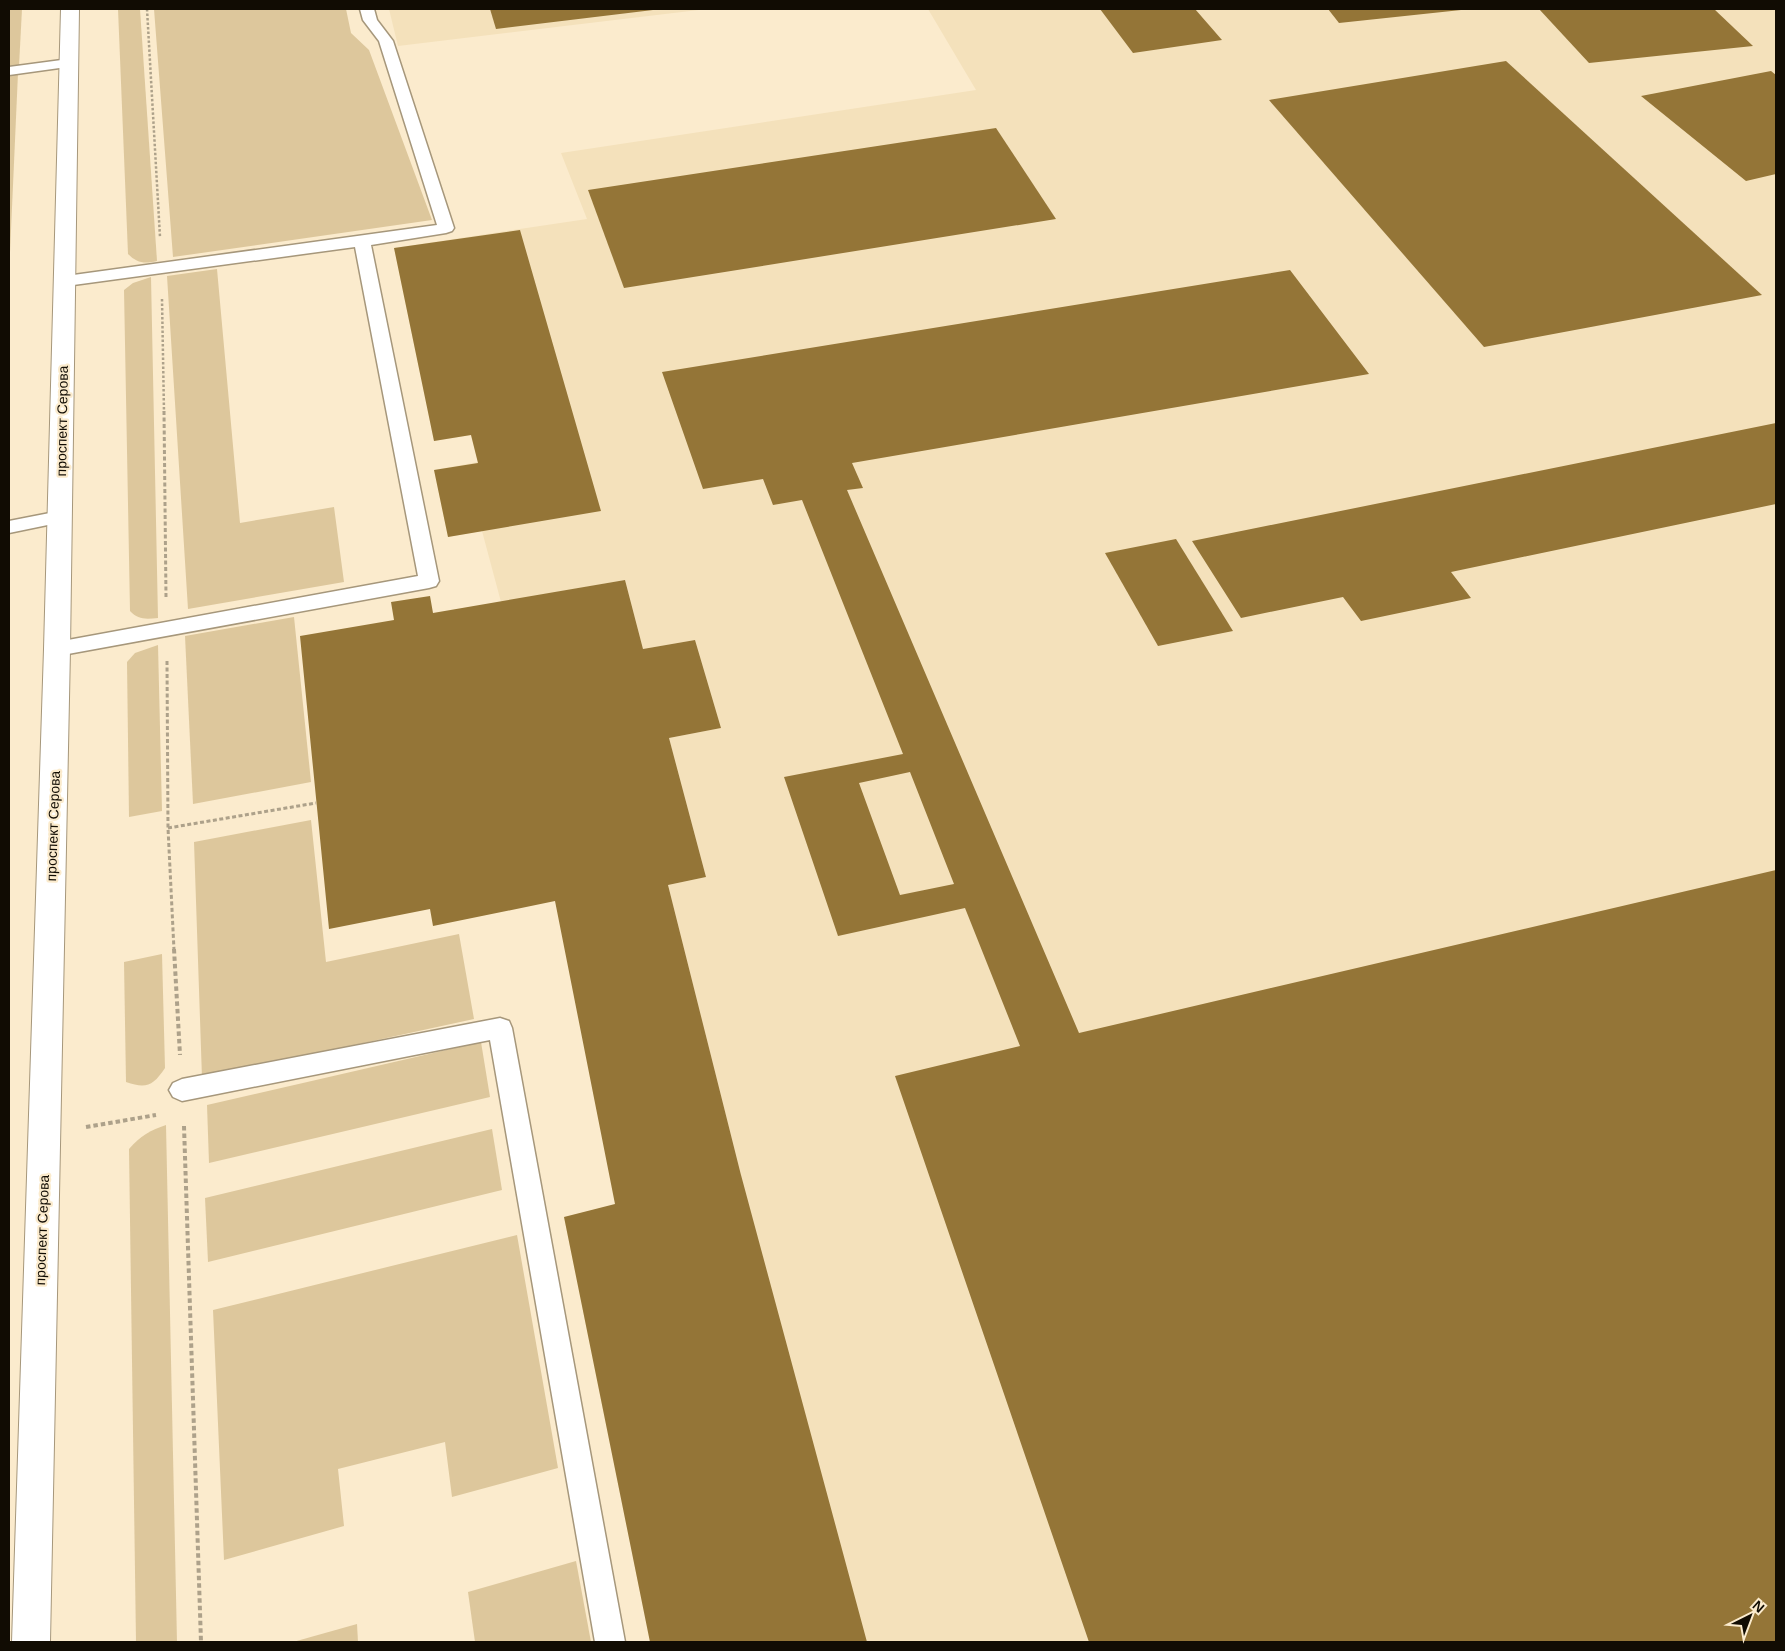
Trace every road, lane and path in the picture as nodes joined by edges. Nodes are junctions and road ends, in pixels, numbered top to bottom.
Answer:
1 (70, 9) edge
2 (147, 9) edge
3 (367, 9) edge
4 (69, 63) junction
5 (9, 71) edge
6 (362, 241) junction
7 (161, 268) junction
8 (66, 281) junction
9 (60, 516) junction
10 (9, 527) edge
11 (166, 628) junction
12 (57, 649) junction
13 (316, 803) dead end
14 (168, 828) junction
15 (183, 1100) junction
16 (45, 1134) junction
17 (31, 1642) edge
18 (201, 1642) edge
19 (610, 1642) edge

1 - 4 main road, проспект Серова
2 - 7 path
3 - 6 lane
4 - 5 lane
4 - 8 main road, проспект Серова
6 - 7 lane
6 - 11 lane
7 - 8 lane
7 - 11 path
8 - 9 main road, проспект Серова
9 - 10 lane
9 - 12 main road, проспект Серова
11 - 12 lane
11 - 14 path
12 - 16 main road, проспект Серова
13 - 14 path
14 - 15 path
15 - 16 path
15 - 18 path
15 - 19 lane
16 - 17 main road, проспект Серова

